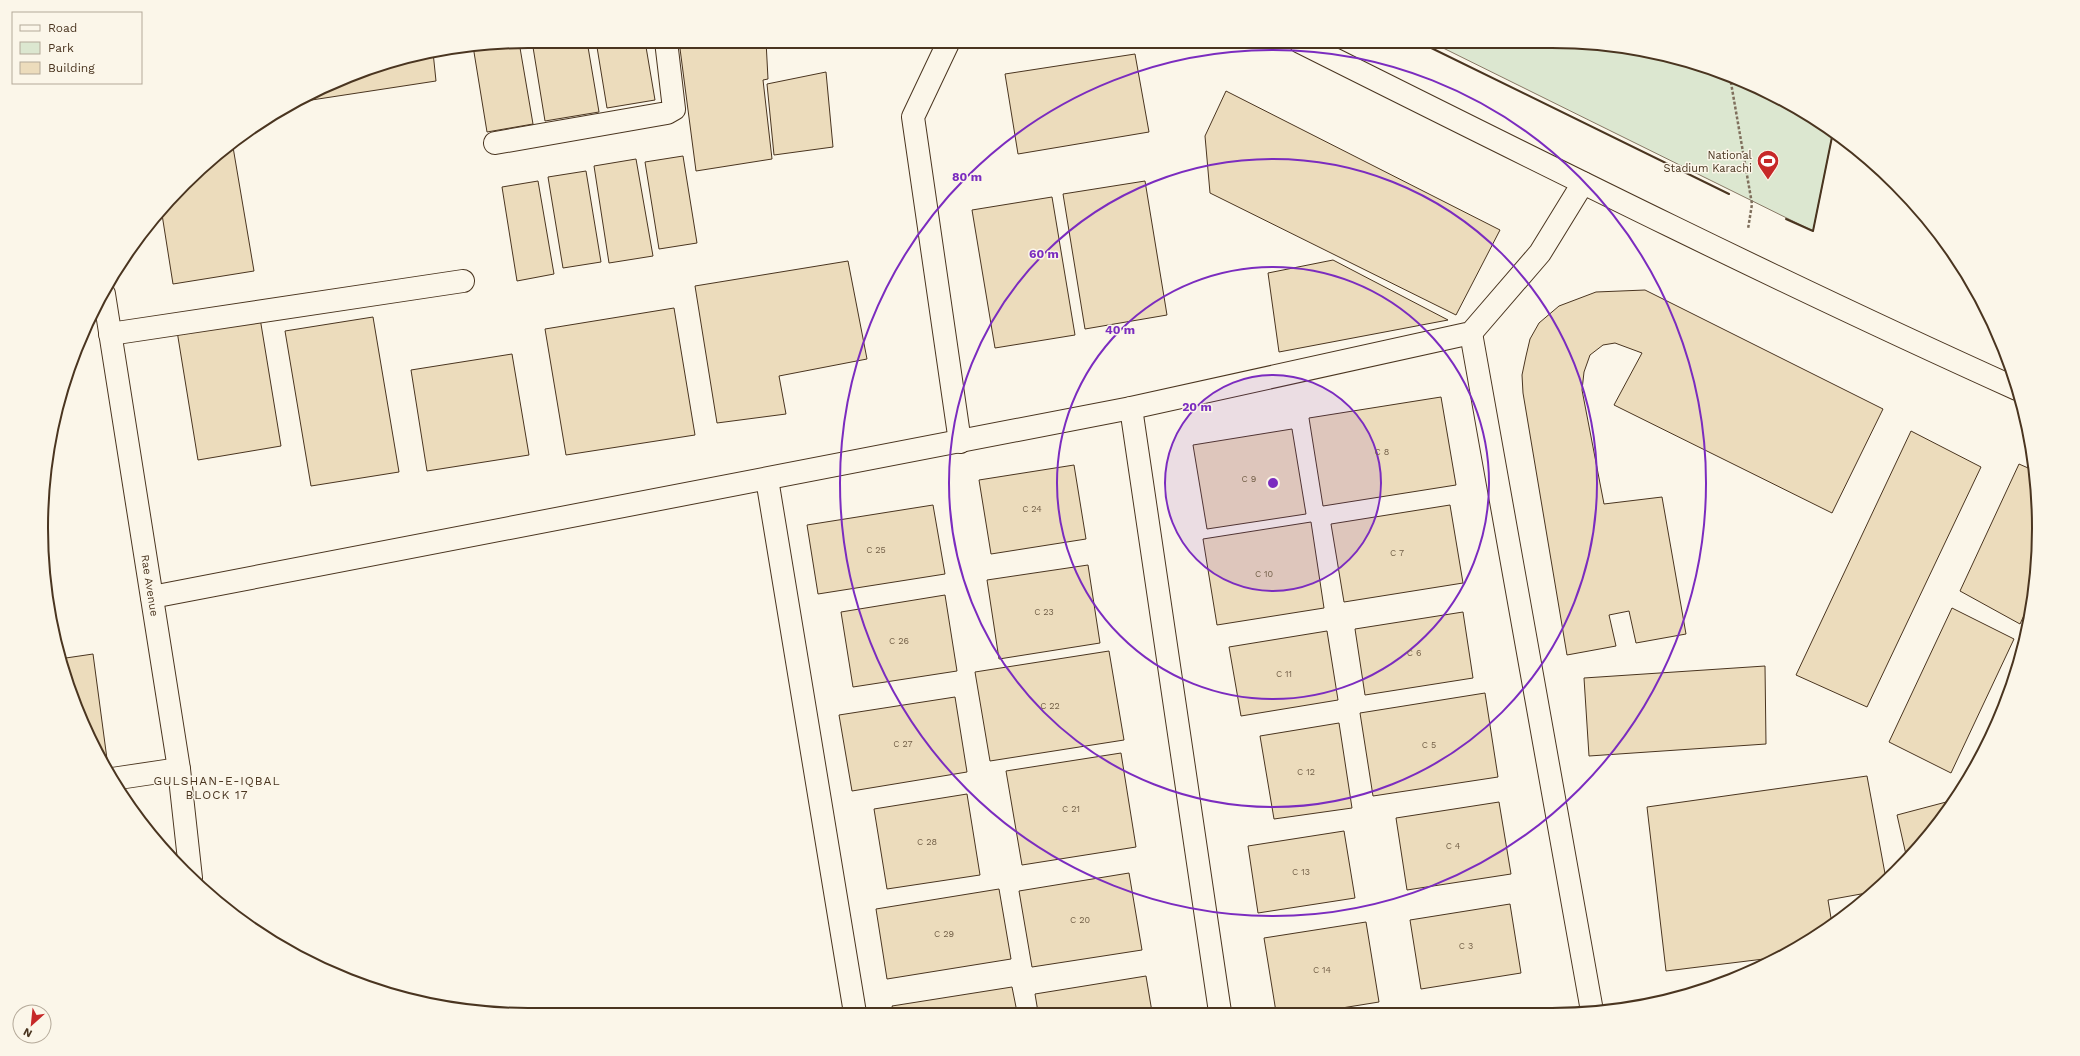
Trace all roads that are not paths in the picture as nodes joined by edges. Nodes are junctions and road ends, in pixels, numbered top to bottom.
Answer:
1 (667, 48) edge
2 (945, 48) edge
3 (1312, 48) edge
4 (495, 143) dead end
5 (1583, 183) junction
6 (463, 281) dead end
7 (105, 302) edge
8 (1471, 333) junction
9 (110, 334) junction
10 (2011, 386) edge
11 (1131, 408) junction
12 (960, 442) junction
13 (767, 479) junction
14 (152, 597) junction
15 (179, 769) junction
16 (118, 778) edge
17 (190, 868) edge
18 (1591, 1006) edge
19 (854, 1008) edge
20 (1219, 1008) edge

1 - 4 street
2 - 12 street
3 - 5 street
5 - 8 street
5 - 10 street
6 - 9 street
7 - 9 street, Rae Avenue
8 - 11 street
8 - 18 street
9 - 14 street, Rae Avenue
11 - 12 street
11 - 20 street
12 - 13 street
13 - 14 street
13 - 19 street
14 - 15 street, Rae Avenue
15 - 16 street
15 - 17 street, Rae Avenue

